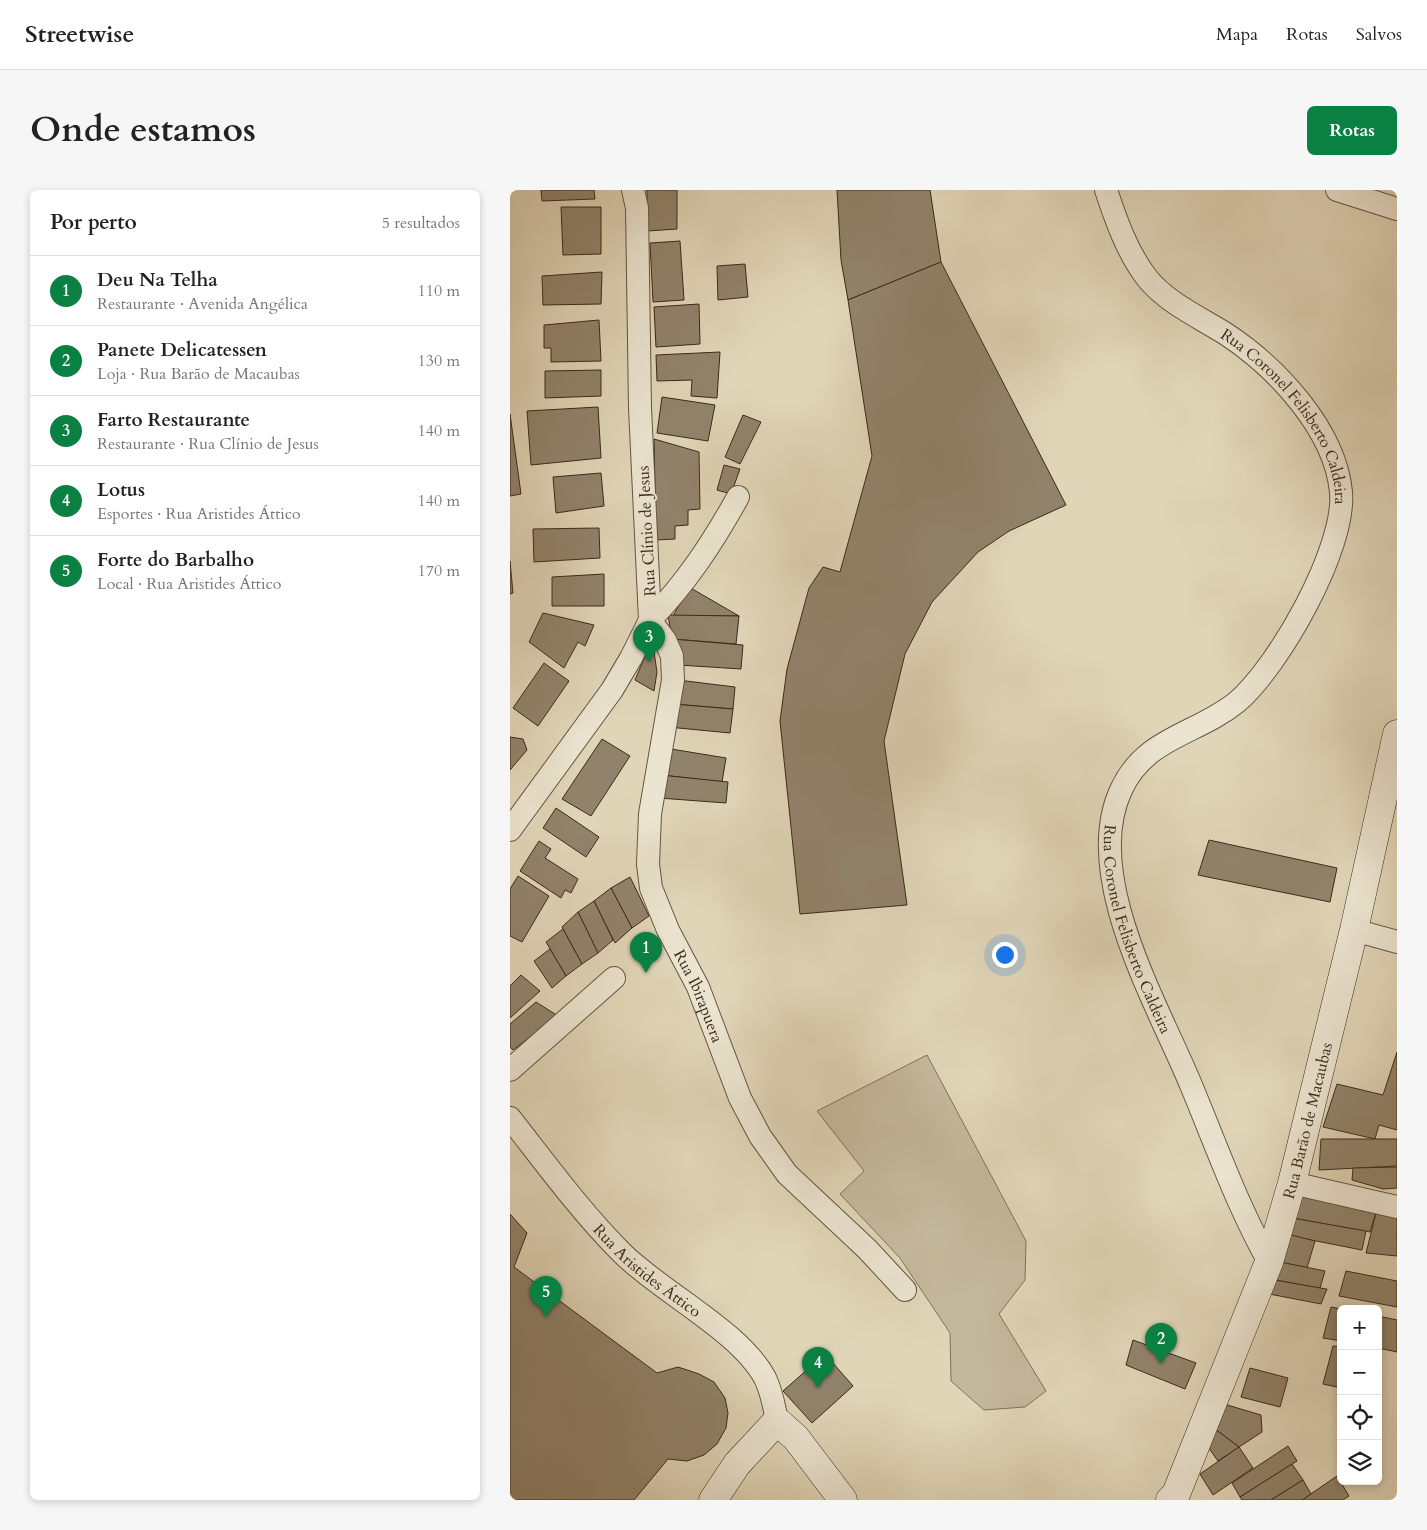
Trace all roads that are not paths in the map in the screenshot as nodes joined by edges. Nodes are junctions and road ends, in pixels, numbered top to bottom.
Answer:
1 (633, 190) edge
2 (1106, 190) edge
3 (1337, 190) edge
4 (1397, 209) edge
5 (738, 497) dead end
6 (650, 620) junction
7 (1397, 734) edge
8 (510, 830) edge
9 (1354, 930) junction
10 (1397, 942) edge
11 (614, 978) dead end
12 (510, 1070) edge
13 (510, 1118) edge
14 (1292, 1183) junction
15 (1397, 1206) edge
16 (1269, 1262) junction
17 (905, 1290) dead end
18 (778, 1422) junction
19 (1177, 1498) edge
20 (713, 1500) edge
21 (843, 1500) edge

1 - 6 street, Rua Clínio de Jesus
2 - 16 street, Rua Coronel Felisberto Caldeira
3 - 4 street
5 - 6 street
6 - 8 street, Rua Clínio de Jesus
6 - 17 street, Rua Ibirapuera
7 - 9 street, Rua Barão de Macaubas
9 - 10 street
9 - 14 street, Rua Barão de Macaubas
11 - 12 street
13 - 18 street, Rua Aristides Áttico
14 - 15 street
14 - 16 street, Rua Barão de Macaubas
16 - 19 street, Rua Barão de Macaubas
18 - 20 street
18 - 21 street

